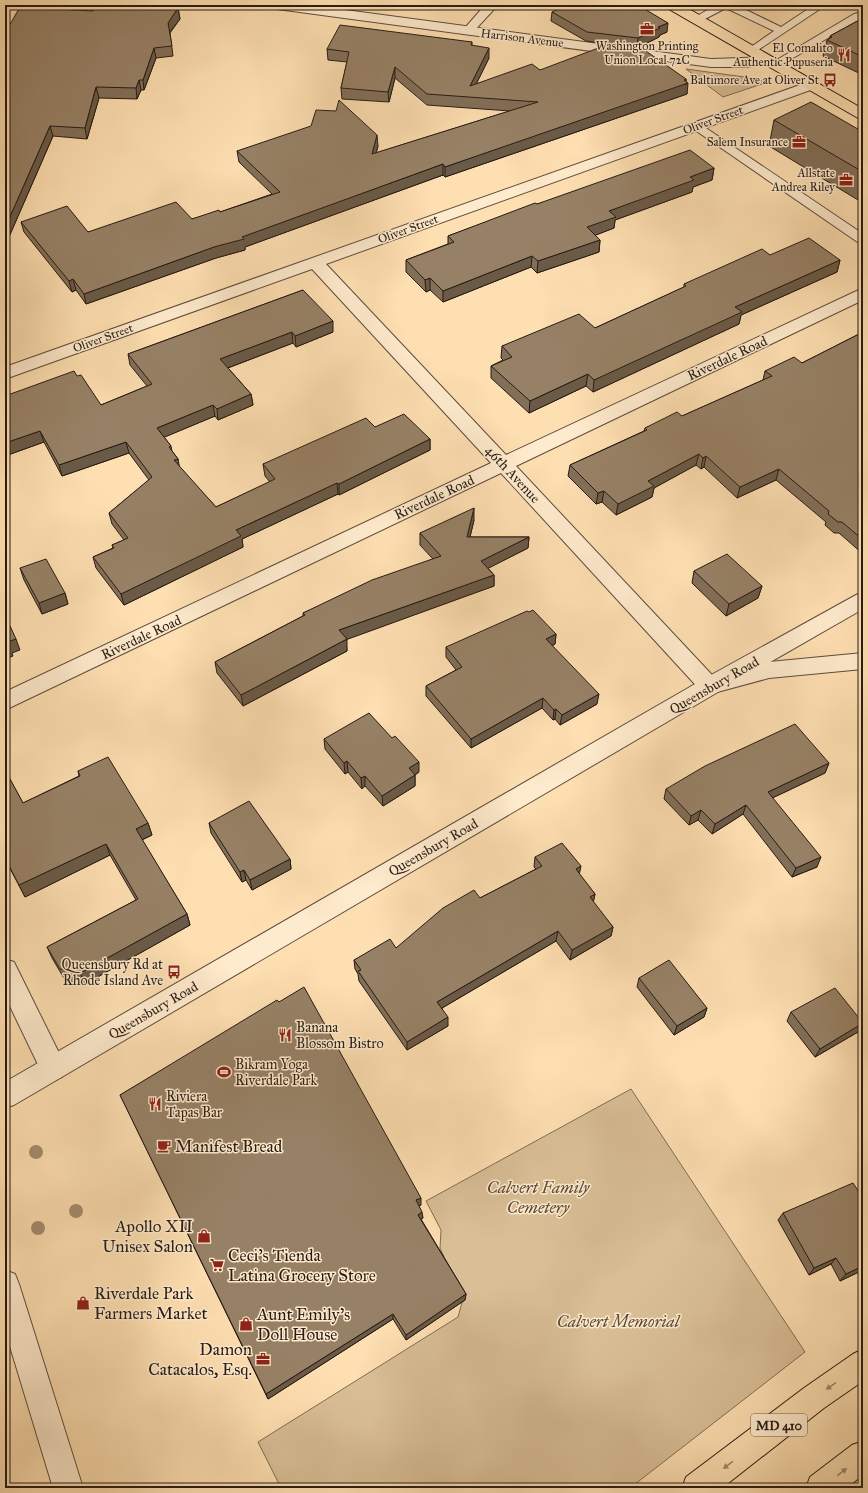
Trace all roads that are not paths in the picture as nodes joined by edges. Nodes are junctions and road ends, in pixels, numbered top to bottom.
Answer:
1 (277, 5) edge
2 (493, 5) edge
3 (672, 5) edge
4 (724, 5) edge
5 (728, 5) edge
6 (821, 5) edge
7 (863, 15) edge
8 (697, 19) junction
9 (468, 31) junction
10 (782, 32) junction
11 (752, 51) junction
12 (771, 62) junction
13 (811, 85) junction
14 (863, 115) edge
15 (696, 126) junction
16 (863, 240) edge
17 (315, 262) junction
18 (863, 293) edge
19 (5, 373) edge
20 (503, 464) junction
21 (863, 600) edge
22 (863, 661) edge
23 (710, 686) junction
24 (5, 702) edge
25 (5, 970) edge
26 (53, 1068) junction
27 (5, 1096) edge
28 (5, 1284) edge
29 (863, 1364) edge
30 (863, 1456) edge
31 (68, 1488) edge
32 (697, 1488) edge
33 (820, 1488) edge

1 - 9 street, Harrison Avenue
2 - 9 lane
3 - 8 main road
4 - 8 lane
5 - 10 lane
6 - 10 lane
7 - 12 lane
8 - 11 main road
9 - 12 street, Harrison Avenue
10 - 11 lane
11 - 12 main road
12 - 13 main road
13 - 14 main road
13 - 15 street, Oliver Street
15 - 16 lane
15 - 17 street, Oliver Street
17 - 19 street, Oliver Street
17 - 20 street, 46th Avenue
18 - 20 street, Riverdale Road
20 - 23 street, 46th Avenue
20 - 24 street, Riverdale Road
21 - 23 street, Queensbury Road
22 - 23 street
23 - 26 street, Queensbury Road
25 - 26 street
26 - 27 street, Queensbury Road
28 - 31 street
29 -> 32 main road, MD 410
33 -> 30 main road

